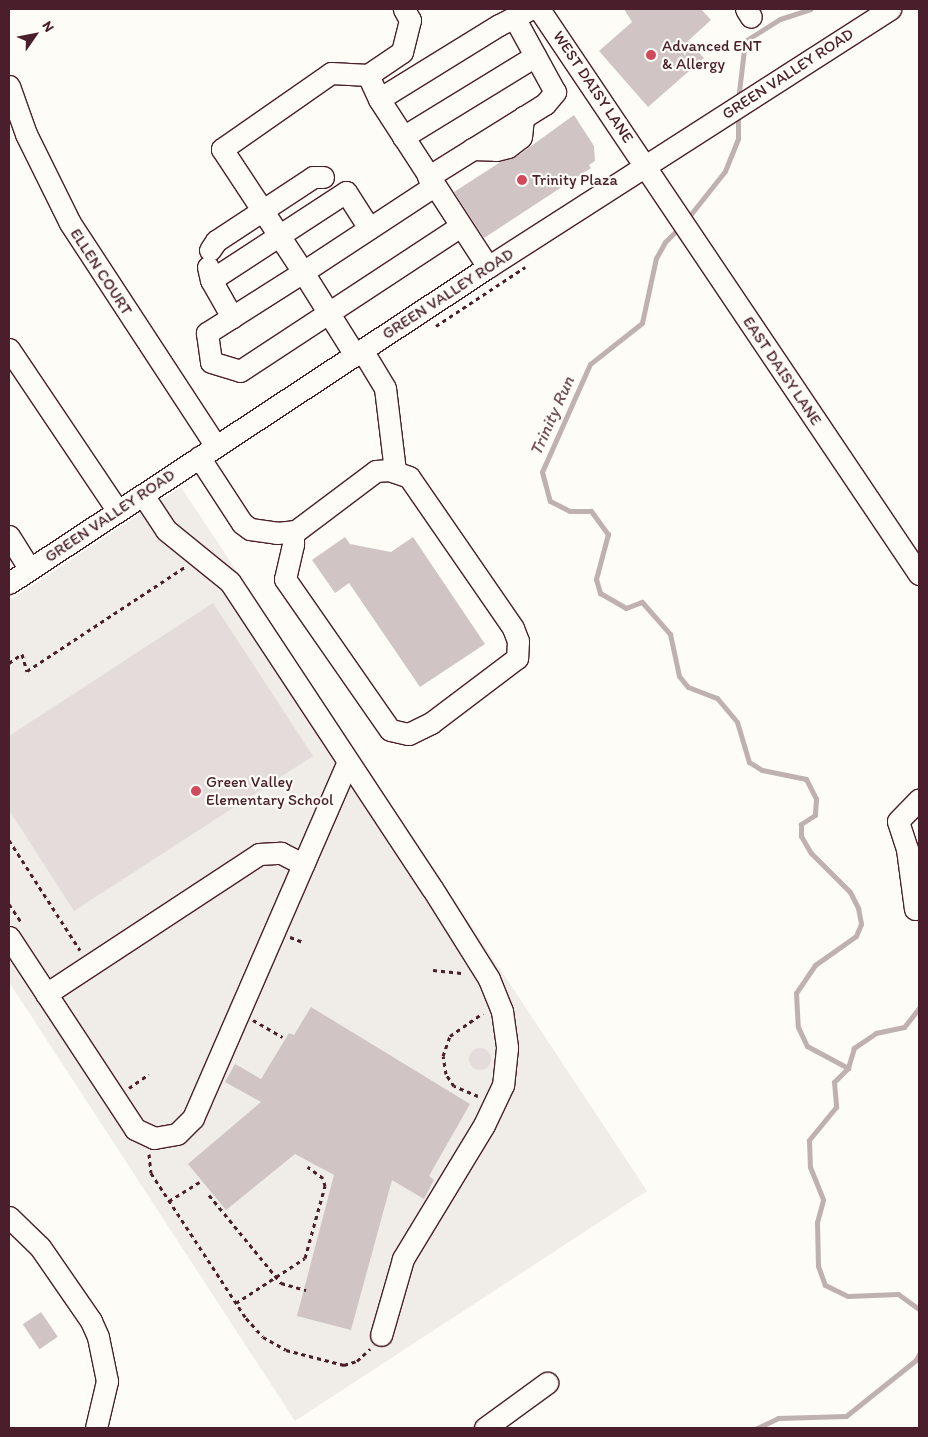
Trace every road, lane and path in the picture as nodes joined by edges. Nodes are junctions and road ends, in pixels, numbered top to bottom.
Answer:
1 (405, 9) edge
2 (539, 9) edge
3 (890, 9) edge
4 (523, 13) edge
5 (536, 56) junction
6 (368, 75) junction
7 (9, 86) edge
8 (379, 99) junction
9 (403, 137) junction
10 (646, 165) junction
11 (431, 181) junction
12 (334, 183) junction
13 (264, 211) junction
14 (461, 226) junction
15 (369, 228) junction
16 (279, 234) junction
17 (209, 265) junction
18 (529, 265) dead end
19 (488, 267) junction
20 (303, 272) junction
21 (330, 314) junction
22 (232, 316) junction
23 (433, 328) dead end
24 (9, 349) edge
25 (359, 352) junction
26 (208, 451) junction
27 (395, 471) junction
28 (143, 495) junction
29 (118, 512) junction
30 (293, 532) junction
31 (9, 536) edge
32 (30, 569) junction
33 (194, 570) dead end
34 (919, 574) edge
35 (9, 583) edge
36 (9, 663) edge
37 (348, 762) junction
38 (919, 799) edge
39 (9, 840) edge
40 (303, 864) junction
41 (914, 909) dead end
42 (288, 928) dead end
43 (286, 935) junction
44 (9, 937) edge
45 (283, 942) dead end
46 (303, 942) dead end
47 (85, 953) dead end
48 (433, 970) dead end
49 (473, 973) dead end
50 (46, 994) junction
51 (485, 1007) dead end
52 (253, 1010) dead end
53 (250, 1018) junction
54 (247, 1026) dead end
55 (283, 1037) dead end
56 (149, 1074) dead end
57 (484, 1096) dead end
58 (113, 1098) junction
59 (155, 1150) dead end
60 (308, 1167) dead end
61 (199, 1182) dead end
62 (209, 1195) dead end
63 (169, 1201) junction
64 (9, 1218) edge
65 (277, 1278) junction
66 (306, 1290) dead end
67 (236, 1304) junction
68 (377, 1339) joint
69 (547, 1382) dead end
70 (96, 1428) edge
71 (485, 1428) edge

1 - 6 street
2 - 10 street, WEST DAISY LANE
3 - 10 street, GREEN VALLEY ROAD
4 - 5 street
4 - 8 street
5 - 9 street
5 - 11 street
6 - 8 street
6 - 13 street
7 - 26 street, ELLEN COURT
8 - 9 street
9 - 11 street
10 - 19 street, GREEN VALLEY ROAD
10 - 34 street, EAST DAISY LANE
11 - 14 street
11 - 15 street
12 - 13 street
12 - 15 street
12 - 16 street
13 - 16 street
13 - 17 street
14 - 19 street
14 - 21 street
15 - 20 street
16 - 17 street
16 - 20 street
17 - 22 street
18 - 23 path
19 - 25 street, GREEN VALLEY ROAD
20 - 21 street
20 - 22 street
21 - 22 street
21 - 25 street
24 - 29 street
25 - 26 street, GREEN VALLEY ROAD
25 - 27 street
26 - 28 street, GREEN VALLEY ROAD
26 - 30 street, ELLEN COURT
27 - 30 street
27 - 30 street
28 - 29 street, GREEN VALLEY ROAD
28 - 37 street
29 - 32 street, GREEN VALLEY ROAD
31 - 32 street
32 - 35 street, GREEN VALLEY ROAD
33 - 36 path
37 - 40 street
37 - 68 street
38 - 41 street
39 - 47 path
40 - 50 street
40 - 58 street
42 - 43 path
43 - 45 path
43 - 46 path
44 - 50 street
48 - 49 path
50 - 58 street
51 - 57 path
52 - 53 path
53 - 54 path
53 - 55 path
56 - 58 path
59 - 63 path
60 - 65 path
61 - 63 path
62 - 65 path
63 - 67 path
64 - 70 street
65 - 66 path
65 - 67 path
67 - 68 path
69 - 71 street

